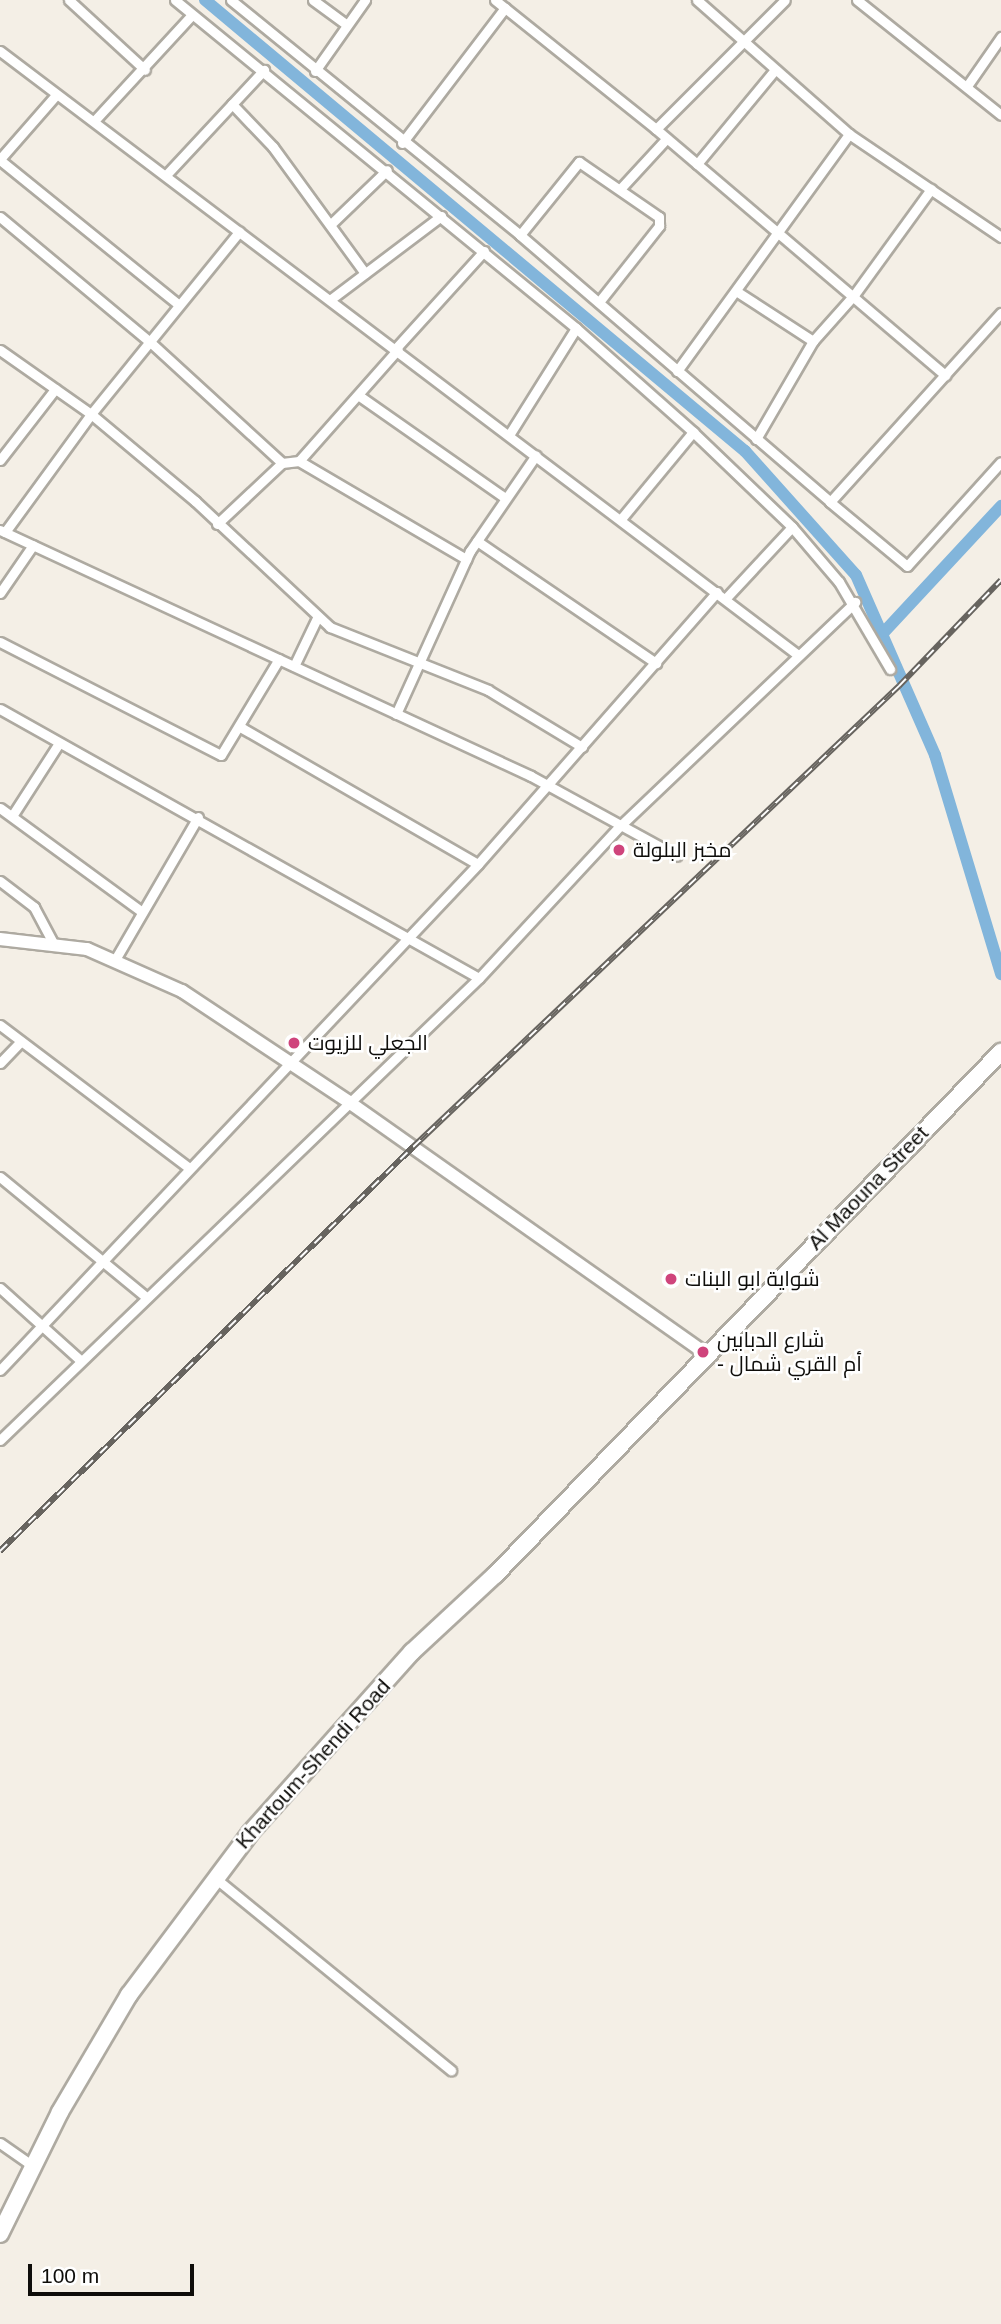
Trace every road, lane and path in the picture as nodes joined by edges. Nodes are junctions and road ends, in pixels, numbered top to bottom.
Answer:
1 (175, 0) edge
2 (231, 0) edge
3 (313, 0) edge
4 (365, 0) edge
5 (495, 0) edge
6 (697, 0) edge
7 (785, 0) edge
8 (858, 0) edge
9 (73, 1) edge
10 (505, 8) junction
11 (191, 16) junction
12 (347, 25) junction
13 (1001, 37) edge
14 (743, 41) junction
15 (0, 51) edge
16 (145, 70) junction
17 (264, 70) junction
18 (315, 71) junction
19 (773, 72) junction
20 (967, 86) junction
21 (56, 95) junction
22 (232, 104) junction
23 (1001, 115) edge
24 (94, 121) junction
25 (656, 128) junction
26 (849, 134) junction
27 (666, 139) junction
28 (402, 143) junction
29 (0, 160) edge
30 (697, 164) junction
31 (387, 170) junction
32 (166, 176) junction
33 (621, 188) junction
34 (931, 189) junction
35 (441, 216) junction
36 (0, 217) edge
37 (332, 223) junction
38 (239, 232) junction
39 (778, 233) junction
40 (520, 235) junction
41 (1001, 237) edge
42 (484, 251) junction
43 (365, 273) junction
44 (736, 291) junction
45 (854, 295) junction
46 (331, 299) junction
47 (599, 302) junction
48 (178, 304) junction
49 (1001, 313) edge
50 (576, 328) junction
51 (149, 341) junction
52 (813, 341) junction
53 (397, 348) junction
54 (0, 350) edge
55 (677, 371) junction
56 (945, 375) junction
57 (55, 389) junction
58 (358, 395) junction
59 (91, 414) junction
60 (693, 432) junction
61 (509, 435) junction
62 (756, 439) junction
63 (536, 456) junction
64 (0, 460) edge
65 (299, 461) junction
66 (1001, 462) edge
67 (282, 463) junction
68 (505, 498) junction
69 (830, 502) junction
70 (621, 519) junction
71 (217, 524) junction
72 (792, 527) junction
73 (3, 531) edge
74 (477, 541) junction
75 (33, 545) junction
76 (466, 559) junction
77 (0, 593) edge
78 (722, 595) junction
79 (855, 602) junction
80 (317, 618) junction
81 (0, 642) edge
82 (798, 655) junction
83 (279, 659) junction
84 (656, 663) junction
85 (418, 664) junction
86 (294, 666) junction
87 (890, 669) dead end
88 (0, 709) edge
89 (396, 714) junction
90 (242, 728) junction
91 (59, 743) junction
92 (582, 747) junction
93 (550, 785) junction
94 (0, 808) edge
95 (12, 816) junction
96 (198, 817) junction
97 (620, 826) junction
98 (677, 856) dead end
99 (478, 864) junction
100 (0, 881) edge
101 (142, 912) junction
102 (408, 935) junction
103 (0, 939) edge
104 (53, 942) junction
105 (116, 958) junction
106 (480, 978) junction
107 (0, 1025) edge
108 (21, 1041) junction
109 (999, 1053) edge
110 (0, 1063) edge
111 (293, 1064) junction
112 (349, 1102) junction
113 (189, 1168) junction
114 (0, 1177) edge
115 (103, 1259) junction
116 (0, 1288) edge
117 (146, 1297) junction
118 (42, 1327) junction
119 (707, 1355) junction
120 (80, 1361) junction
121 (0, 1370) edge
122 (0, 1440) edge
123 (214, 1877) junction
124 (451, 2070) dead end
125 (0, 2143) edge
126 (32, 2165) junction
127 (0, 2234) edge

1 - 11 street
2 - 18 street
3 - 12 street
4 - 12 street
5 - 10 street
6 - 14 street
7 - 14 street
8 - 20 street
9 - 16 street
10 - 25 street
10 - 28 street
11 - 16 street
11 - 17 street
12 - 18 street
13 - 20 street
14 - 19 street
14 - 25 street
15 - 21 street
16 - 24 street
17 - 22 street
17 - 31 street
18 - 28 street
19 - 26 street
19 - 30 street
20 - 23 street
21 - 24 street
21 - 29 street
22 - 32 street
22 - 37 street
24 - 32 street
25 - 27 street
26 - 34 street
26 - 39 street
27 - 30 street
27 - 33 street
28 - 40 street
29 - 48 street
30 - 39 street
31 - 35 street
31 - 37 street
32 - 38 street
33 - 40 street
33 - 47 street
34 - 41 street
34 - 45 street
35 - 42 street
35 - 43 street
36 - 51 street
37 - 43 street
38 - 46 street
38 - 48 street
39 - 44 street
39 - 45 street
40 - 47 street
42 - 50 street
42 - 53 street
43 - 46 street
44 - 52 street
44 - 55 street
45 - 52 street
45 - 56 street
46 - 53 street
47 - 55 street
48 - 51 street
49 - 56 street
50 - 60 street
50 - 61 street
51 - 59 street
51 - 67 street
52 - 62 street
53 - 58 street
53 - 61 street
54 - 57 street
55 - 62 street
56 - 69 street
57 - 59 street
57 - 64 street
58 - 65 street
58 - 68 street
59 - 71 street
59 - 73 street
60 - 70 street
60 - 72 street
61 - 63 street
62 - 69 street
63 - 68 street
63 - 70 street
65 - 67 street
65 - 76 street
66 - 69 street
67 - 71 street
68 - 74 street
70 - 78 street
71 - 80 street
72 - 78 street
72 - 79 street
73 - 75 street
74 - 76 street
74 - 84 street
75 - 77 street
75 - 83 street
76 - 85 street
78 - 82 street
78 - 84 street
79 - 82 street
79 - 87 street
80 - 85 street
80 - 86 street
81 - 90 street
82 - 97 street
83 - 86 street
83 - 90 street
84 - 92 street
85 - 89 street
85 - 92 street
86 - 89 street
88 - 91 street
89 - 93 street
90 - 99 street
91 - 95 street
91 - 96 street
92 - 93 street
93 - 97 street
93 - 99 street
94 - 95 street
95 - 101 street
96 - 101 street
96 - 102 street
97 - 98 street
97 - 106 street
99 - 102 street
100 - 104 street
101 - 105 street
102 - 106 street
102 - 111 street
103 - 104 street
104 - 105 street
105 - 111 street
106 - 112 street
107 - 108 street
108 - 110 street
108 - 113 street
109 - 119 highway, Al Maouna Street
111 - 112 street
111 - 113 street
112 - 117 street
112 - 119 street
113 - 115 street
114 - 115 street
115 - 117 street
115 - 118 street
116 - 118 street
117 - 120 street
118 - 120 street
118 - 121 street
119 - 123 highway, Khartoum-Shendi Road
120 - 122 street
123 - 124 street
123 - 126 highway, Khartoum-Shendi Road
125 - 126 street
126 - 127 highway, Khartoum-Shendi Road

